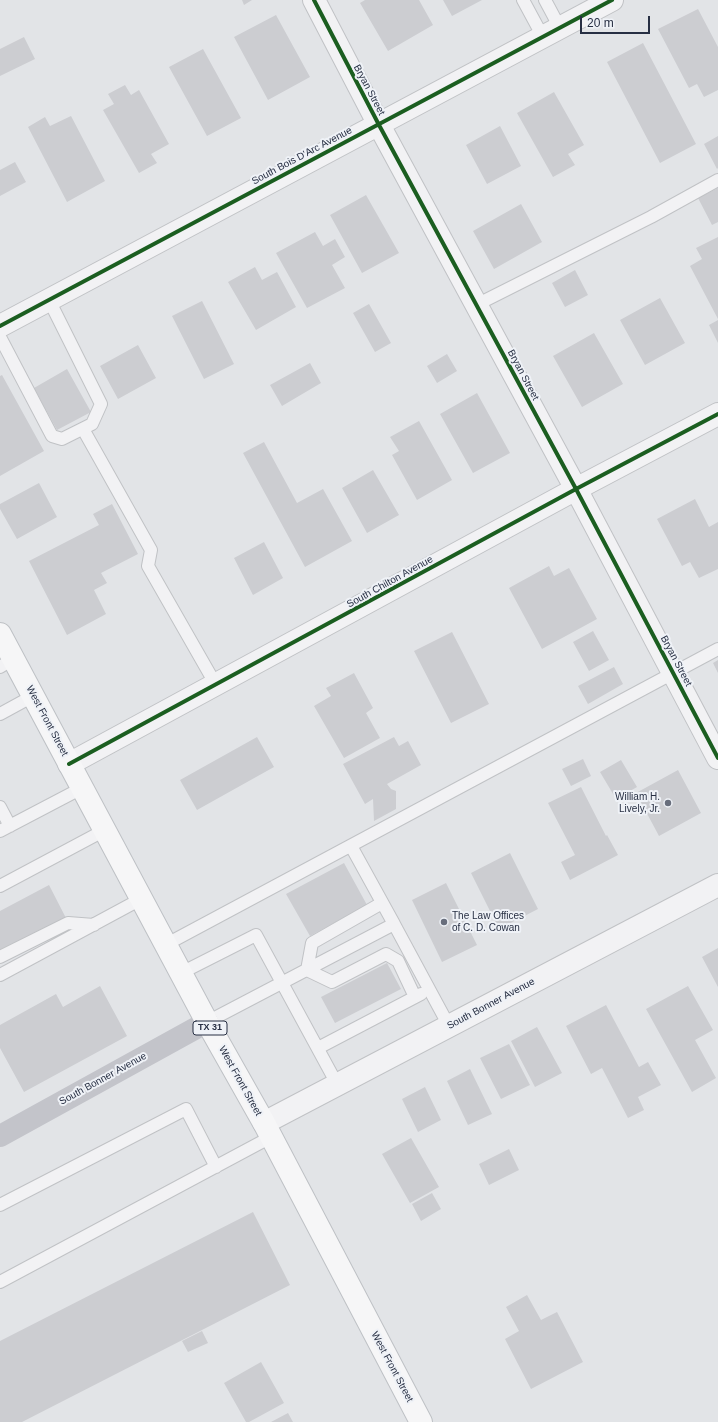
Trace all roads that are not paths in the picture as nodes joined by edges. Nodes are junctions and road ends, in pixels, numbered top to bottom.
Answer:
1 (314, 0) edge
2 (523, 0) edge
3 (545, 0) edge
4 (607, 1) edge
5 (552, 32) junction
6 (379, 125) junction
7 (718, 180) edge
8 (48, 300) junction
9 (476, 305) junction
10 (0, 326) edge
11 (0, 337) edge
12 (718, 414) edge
13 (83, 428) junction
14 (576, 489) junction
15 (0, 634) edge
16 (718, 649) edge
17 (7, 663) edge
18 (674, 673) junction
19 (216, 685) junction
20 (33, 696) junction
21 (0, 714) edge
22 (718, 758) edge
23 (70, 764) junction
24 (82, 788) junction
25 (0, 807) edge
26 (5, 828) edge
27 (105, 830) junction
28 (351, 846) junction
29 (718, 885) edge
30 (0, 886) edge
31 (142, 899) junction
32 (382, 903) junction
33 (394, 924) junction
34 (94, 925) junction
35 (166, 945) junction
36 (0, 957) edge
37 (307, 970) junction
38 (181, 973) junction
39 (0, 975) edge
40 (282, 983) junction
41 (429, 990) junction
42 (415, 997) junction
43 (207, 1022) junction
44 (449, 1026) junction
45 (318, 1048) junction
46 (337, 1084) junction
47 (267, 1130) junction
48 (0, 1136) edge
49 (216, 1167) junction
50 (0, 1205) edge
51 (0, 1282) edge
52 (421, 1422) edge

1 - 6 street, Bryan Street
2 - 5 lane
3 - 5 lane
4 - 5 street, South Bois D'Arc Avenue
5 - 6 street, South Bois D'Arc Avenue
6 - 8 street, South Bois D'Arc Avenue
6 - 9 street, Bryan Street
7 - 9 lane
8 - 10 street, South Bois D'Arc Avenue
8 - 13 lane
9 - 14 street, Bryan Street
11 - 13 lane
12 - 14 street, South Chilton Avenue
13 - 19 lane
14 - 18 street, Bryan Street
14 - 19 street, South Chilton Avenue
15 - 17 main road, West Front Street / TX 31
16 - 18 lane
17 - 20 main road, West Front Street / TX 31
18 - 22 street, Bryan Street
18 - 28 lane
19 - 23 street, South Chilton Avenue
20 - 21 lane
20 - 23 main road, West Front Street / TX 31
23 - 24 main road, West Front Street / TX 31
24 - 26 lane
24 - 27 main road, West Front Street / TX 31
25 - 26 lane
27 - 30 lane
27 - 31 main road, West Front Street / TX 31
28 - 32 lane
28 - 35 lane
29 - 44 street, South Bonner Avenue
31 - 34 lane
31 - 35 main road, West Front Street / TX 31
32 - 33 lane
32 - 37 lane
33 - 37 lane
33 - 41 lane
34 - 36 lane
34 - 39 lane
35 - 38 main road, West Front Street / TX 31
37 - 40 lane
37 - 42 lane
38 - 40 lane
38 - 43 main road, West Front Street / TX 31
40 - 43 lane
40 - 45 lane
41 - 42 lane
41 - 44 lane
42 - 45 lane
43 - 47 main road, West Front Street / TX 31
43 - 48 street, South Bonner Avenue
44 - 46 street, South Bonner Avenue
45 - 46 lane
46 - 47 street, South Bonner Avenue
47 - 49 lane
47 - 52 main road, West Front Street / TX 31
49 - 50 lane
49 - 51 lane

